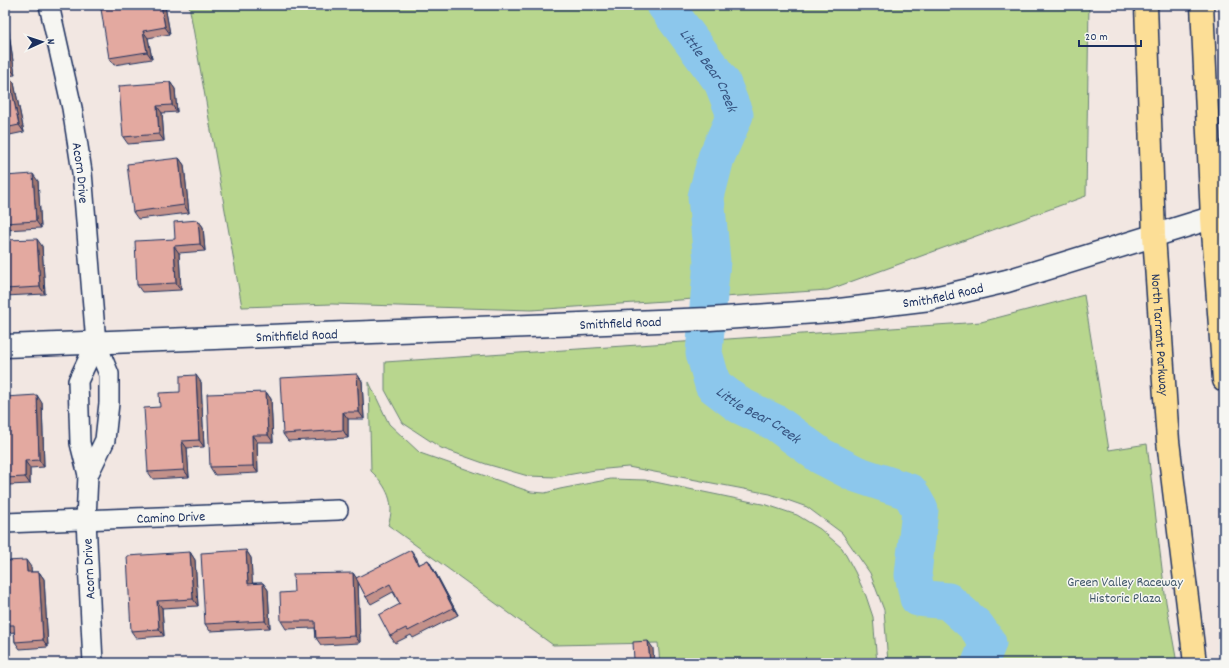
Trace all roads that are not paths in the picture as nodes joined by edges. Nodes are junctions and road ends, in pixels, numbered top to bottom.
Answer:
1 (49, 5) edge
2 (1146, 5) edge
3 (1202, 5) edge
4 (1218, 216) edge
5 (1154, 236) junction
6 (96, 343) junction
7 (5, 346) edge
8 (1224, 380) edge
9 (88, 475) junction
10 (338, 510) dead end
11 (86, 520) junction
12 (5, 523) edge
13 (93, 663) edge
14 (1195, 663) edge

1 - 6 street, Acorn Drive
2 - 5 main road, North Tarrant Parkway
3 - 4 main road
4 - 5 main road, Smithfield Road
4 - 8 main road
5 - 6 main road, Smithfield Road
5 - 14 main road, North Tarrant Parkway
6 - 7 main road, Smithfield Road
6 - 9 street, Acorn Drive
6 - 9 street, Acorn Drive
9 - 11 street, Acorn Drive
10 - 11 street, Camino Drive
11 - 12 street, Camino Drive
11 - 13 street, Acorn Drive

